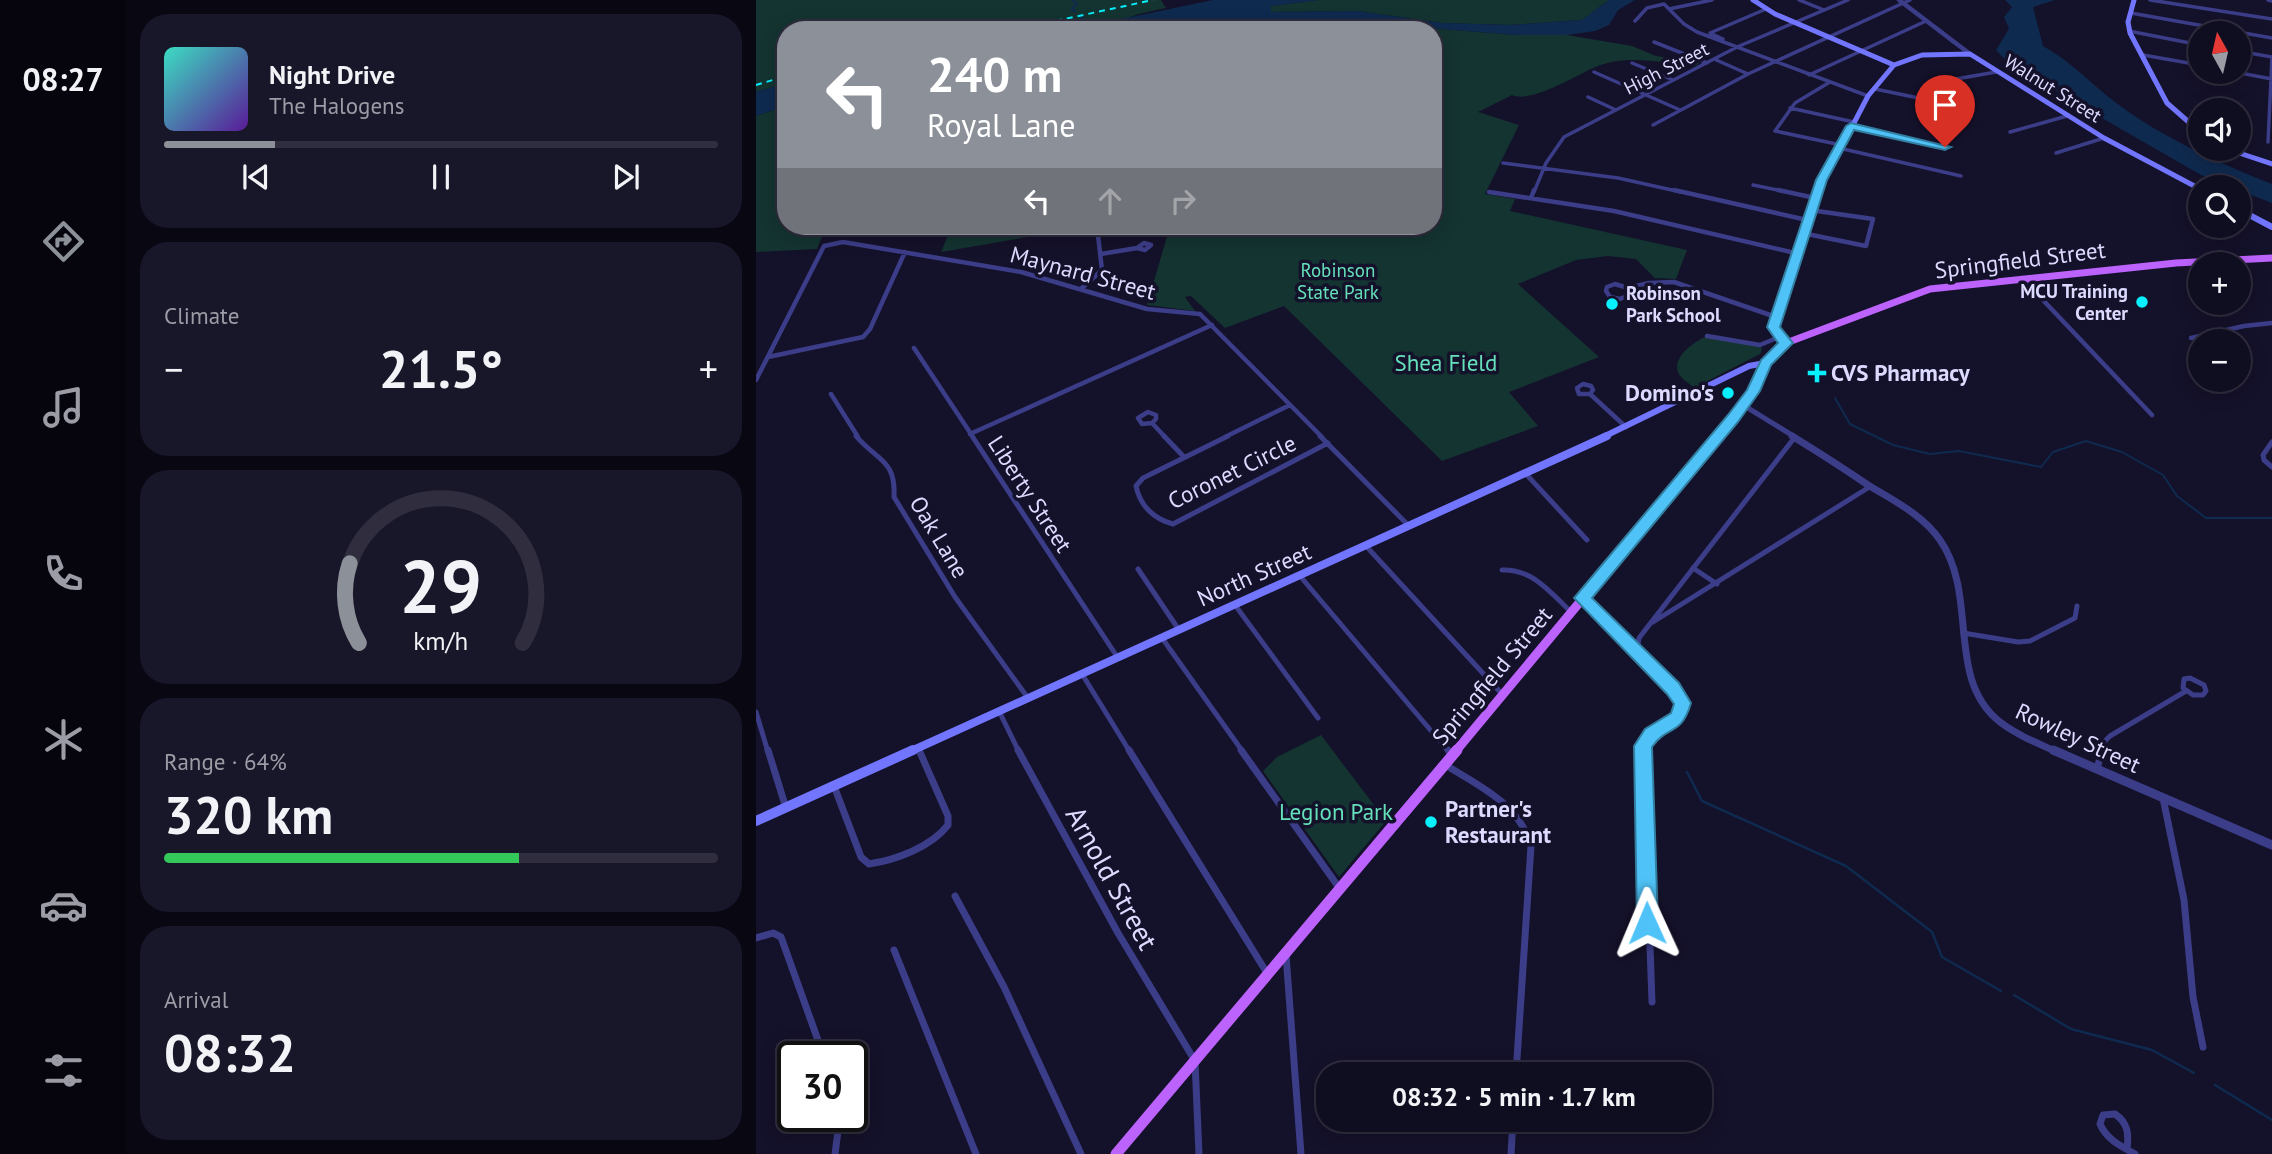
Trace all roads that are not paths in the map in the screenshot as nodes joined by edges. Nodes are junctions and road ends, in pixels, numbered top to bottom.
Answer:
1 (1712, 0) edge
2 (1753, 0) edge
3 (1799, 0) edge
4 (1847, 0) edge
5 (1910, 0) edge
6 (2134, 0) edge
7 (2150, 0) edge
8 (1901, 1) edge
9 (1669, 9) junction
10 (1766, 9) junction
11 (1824, 10) junction
12 (2131, 13) junction
13 (2272, 19) edge
14 (1635, 20) dead end
15 (1926, 21) junction
16 (1795, 23) junction
17 (2129, 31) junction
18 (1828, 37) junction
19 (2272, 37) edge
20 (1654, 42) dead end
21 (2188, 43) edge
22 (1737, 47) junction
23 (1861, 51) junction
24 (1970, 54) junction
25 (2251, 54) edge
26 (2143, 55) junction
27 (2272, 58) edge
28 (1714, 59) junction
29 (1774, 62) junction
30 (1632, 63) dead end
31 (1707, 63) junction
32 (2188, 63) edge
33 (1894, 65) junction
34 (1594, 72) dead end
35 (1996, 72) junction
36 (1748, 74) junction
37 (1809, 75) junction
38 (2251, 75) edge
39 (2272, 78) edge
40 (1956, 79) dead end
41 (1673, 80) junction
42 (1830, 82) junction
43 (1875, 89) junction
44 (1645, 94) junction
45 (1868, 96) junction
46 (1588, 97) dead end
47 (2271, 107) edge
48 (1790, 108) junction
49 (1616, 110) junction
50 (1680, 110) junction
51 (2067, 116) junction
52 (2188, 121) edge
53 (1852, 124) junction
54 (1653, 125) dead end
55 (1937, 132) dead end
56 (2010, 132) dead end
57 (2105, 138) junction
58 (2269, 142) dead end
59 (1840, 146) junction
60 (1945, 147) dead end
61 (2056, 153) dead end
62 (2251, 157) edge
63 (1503, 163) dead end
64 (2272, 164) edge
65 (1544, 168) junction
66 (1961, 176) dead end
67 (2188, 183) edge
68 (1753, 185) dead end
69 (1489, 192) dead end
70 (1531, 198) junction
71 (1815, 198) junction
72 (1810, 210) junction
73 (2251, 216) edge
74 (1873, 219) joint
75 (1807, 220) junction
76 (2272, 227) edge
77 (1802, 233) junction
78 (1098, 235) dead end
79 (1137, 248) dead end
80 (905, 253) junction
81 (1795, 253) junction
82 (1101, 254) junction
83 (2272, 258) edge
84 (2022, 278) junction
85 (1082, 288) junction
86 (1628, 288) junction
87 (1776, 317) junction
88 (2272, 323) edge
89 (1212, 325) junction
90 (2231, 329) edge
91 (1707, 336) dead end
92 (1783, 340) junction
93 (914, 348) dead end
94 (768, 357) junction
95 (1765, 363) junction
96 (756, 380) edge
97 (831, 394) dead end
98 (1590, 394) dead end
99 (1290, 405) junction
100 (1743, 405) junction
101 (2152, 415) dead end
102 (1152, 424) dead end
103 (1626, 427) junction
104 (970, 434) junction
105 (1795, 437) junction
106 (2272, 442) edge
107 (1328, 443) junction
108 (1184, 457) junction
109 (2264, 460) joint
110 (2272, 467) edge
111 (1525, 473) junction
112 (1871, 486) junction
113 (1409, 526) junction
114 (1587, 540) dead end
115 (1366, 546) junction
116 (1693, 568) junction
117 (1139, 569) dead end
118 (1502, 570) dead end
119 (1300, 576) junction
120 (1717, 584) junction
121 (1583, 598) junction
122 (1235, 605) junction
123 (2077, 606) dead end
124 (1571, 612) junction
125 (1650, 624) junction
126 (1179, 630) junction
127 (1963, 633) junction
128 (1162, 638) junction
129 (1639, 654) junction
130 (1118, 658) junction
131 (1082, 674) junction
132 (2186, 691) dead end
133 (1503, 694) junction
134 (1028, 698) junction
135 (756, 712) edge
136 (999, 712) junction
137 (1318, 718) dead end
138 (918, 748) junction
139 (1451, 754) junction
140 (1443, 764) junction
141 (2096, 769) junction
142 (834, 786) junction
143 (2163, 798) junction
144 (786, 807) junction
145 (756, 821) edge
146 (2272, 845) edge
147 (1340, 889) junction
148 (955, 896) dead end
149 (756, 938) edge
150 (894, 950) dead end
151 (1286, 954) junction
152 (1268, 975) junction
153 (1652, 1002) dead end
154 (818, 1041) edge
155 (2203, 1047) dead end
156 (1195, 1061) junction
157 (1517, 1062) edge
158 (838, 1132) edge
159 (1512, 1132) edge
160 (2127, 1149) junction
161 (835, 1154) edge
162 (976, 1154) edge
163 (1081, 1154) edge
164 (1115, 1154) edge
165 (1199, 1154) edge
166 (1301, 1154) edge
167 (1511, 1154) edge
168 (2135, 1154) edge

1 - 9 street
2 - 10 main road
3 - 11 street
4 - 11 street, High Street
5 - 8 street
6 - 12 main road
7 - 13 street
8 - 15 street, Walnut Street
8 - 18 street
9 - 14 street
9 - 22 street
10 - 16 main road
10 - 22 street
11 - 16 street, High Street
12 - 17 main road
12 - 19 street
15 - 23 street
15 - 24 street, Walnut Street
16 - 18 main road
16 - 22 street, High Street
17 - 21 street
17 - 26 main road
18 - 23 main road
18 - 29 street
20 - 31 street
22 - 28 street, High Street
22 - 29 street
23 - 33 main road
23 - 37 street
24 - 33 main road
24 - 35 main road, Walnut Street
25 - 27 street
26 - 32 street
26 - 52 main road
27 - 39 street
28 - 31 street, High Street
28 - 36 street
29 - 36 street
29 - 37 street
30 - 41 street
31 - 41 street, High Street
33 - 43 main road
34 - 44 street
35 - 40 street
35 - 51 main road, Walnut Street
36 - 50 street
37 - 42 street
38 - 39 street
39 - 47 street
41 - 44 street, High Street
42 - 45 street
42 - 48 street
43 - 45 main road
43 - 55 street
44 - 49 street, High Street
44 - 50 street
45 - 53 main road
46 - 49 street
47 - 58 street
48 - 53 street
48 - 59 street
49 - 65 street, High Street
50 - 54 street
51 - 56 street
51 - 57 main road, Walnut Street
53 - 59 main road
53 - 60 street
57 - 61 street
57 - 67 main road, Walnut Street
59 - 66 street
59 - 71 main road
62 - 64 main road
63 - 65 street
65 - 70 street, High Street
65 - 75 street
68 - 71 street
69 - 70 street
70 - 81 street
71 - 72 main road
72 - 74 street
72 - 75 main road
73 - 76 main road
74 - 77 street
75 - 77 main road
77 - 81 main road
78 - 82 street
79 - 82 street
80 - 85 street, Maynard Street
80 - 94 street
80 - 94 street, Maynard Street
81 - 87 main road
82 - 85 street
83 - 84 main road, Springfield Street
84 - 92 main road, Springfield Street
84 - 101 street
85 - 89 street, Maynard Street
86 - 86 street
86 - 87 street
87 - 92 main road
88 - 90 street
89 - 99 street, Maynard Street
89 - 104 street
91 - 92 street
92 - 95 main road, Springfield Street
93 - 104 street, Liberty Street
94 - 96 street
95 - 100 main road, Springfield Street
95 - 103 main road, North Street
97 - 134 street, Oak Lane
98 - 103 street
99 - 107 street, Maynard Street
99 - 108 street, Coronet Circle
100 - 105 street, Rowley Street
100 - 121 main road, Springfield Street
102 - 108 street
103 - 111 main road, North Street
104 - 130 street, Liberty Street
105 - 112 street, Rowley Street
105 - 116 street
106 - 109 street
107 - 108 street, Coronet Circle
107 - 113 street, Maynard Street
109 - 110 street
111 - 113 main road, North Street
111 - 114 street
112 - 120 street
112 - 127 street, Rowley Street
113 - 115 main road, North Street
115 - 119 main road, North Street
115 - 133 street
116 - 120 street
116 - 125 street
117 - 126 street
118 - 124 street
119 - 122 main road, North Street
119 - 139 street
120 - 125 street
121 - 124 main road, Springfield Street
121 - 129 street
122 - 126 main road, North Street
122 - 137 street
123 - 127 street
124 - 133 main road, Springfield Street
125 - 129 street
126 - 128 main road, North Street
127 - 141 street, Rowley Street
128 - 130 main road, North Street
128 - 147 street
129 - 153 street
130 - 131 main road, North Street
131 - 134 main road, North Street
131 - 152 street
132 - 141 street
133 - 139 main road, Springfield Street
134 - 136 main road, North Street
135 - 144 street
136 - 138 main road, North Street
136 - 156 street, Arnold Street
138 - 142 main road, North Street
138 - 142 street
139 - 140 main road, Springfield Street
140 - 147 main road, Springfield Street
140 - 157 street
141 - 143 street, Rowley Street
142 - 144 main road, North Street
143 - 146 street, Rowley Street
143 - 155 street
144 - 145 main road, North Street
147 - 151 main road, Springfield Street
148 - 163 street
149 - 154 street
150 - 162 street
151 - 152 main road, Springfield Street
151 - 166 street
152 - 156 main road, Springfield Street
156 - 164 main road, Springfield Street
156 - 165 street
158 - 161 street
159 - 167 street
160 - 160 street
160 - 168 street

